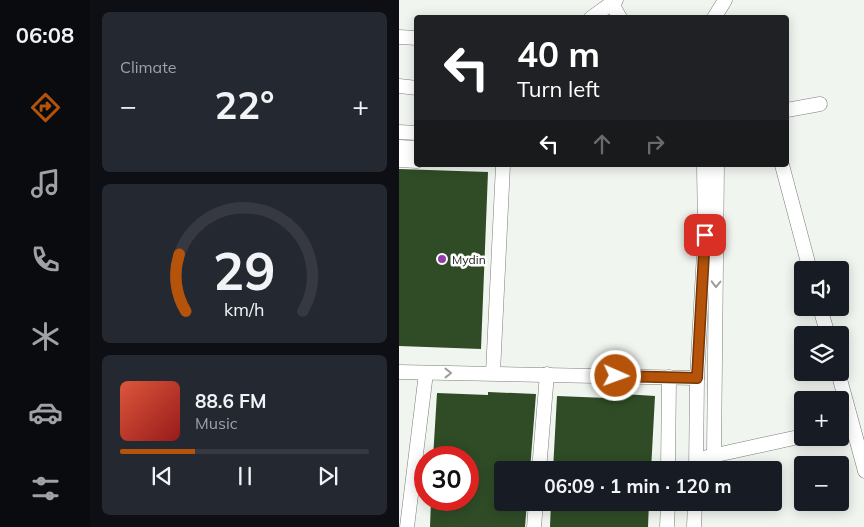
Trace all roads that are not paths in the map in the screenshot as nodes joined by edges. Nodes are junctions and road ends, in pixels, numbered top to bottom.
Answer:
1 (725, 0) edge
2 (614, 2) edge
3 (595, 15) edge
4 (619, 15) edge
5 (716, 15) edge
6 (399, 37) edge
7 (414, 38) edge
8 (399, 86) edge
9 (414, 88) edge
10 (820, 104) dead end
11 (789, 110) edge
12 (399, 132) edge
13 (414, 133) edge
14 (399, 147) edge
15 (414, 148) edge
16 (399, 160) edge
17 (414, 161) edge
18 (503, 167) edge
19 (704, 167) edge
20 (717, 167) edge
21 (783, 167) edge
22 (808, 261) edge
23 (399, 372) edge
24 (426, 373) junction
25 (493, 373) junction
26 (547, 374) junction
27 (669, 377) junction
28 (697, 378) junction
29 (849, 434) edge
30 (794, 438) edge
31 (714, 456) junction
32 (540, 461) edge
33 (668, 461) edge
34 (696, 461) edge
35 (704, 461) edge
36 (864, 471) edge
37 (535, 511) edge
38 (668, 511) edge
39 (695, 511) edge
40 (407, 527) edge
41 (534, 527) edge
42 (667, 527) edge
43 (694, 527) edge

1 - 5 street
2 - 3 street
2 - 4 street
6 - 7 street
8 - 9 street
10 - 11 street
12 - 13 street
14 - 15 street
16 - 17 street
18 - 25 street
19 - 28 street
20 -> 31 street
21 - 22 street
23 - 24 street
24 -> 25 street
24 - 40 street
25 - 26 street
26 - 27 street
26 - 32 street
27 - 28 street
27 - 33 street
28 - 34 street
29 - 36 street
30 - 31 street
31 - 35 street
37 - 41 street
38 - 42 street
39 - 43 street

